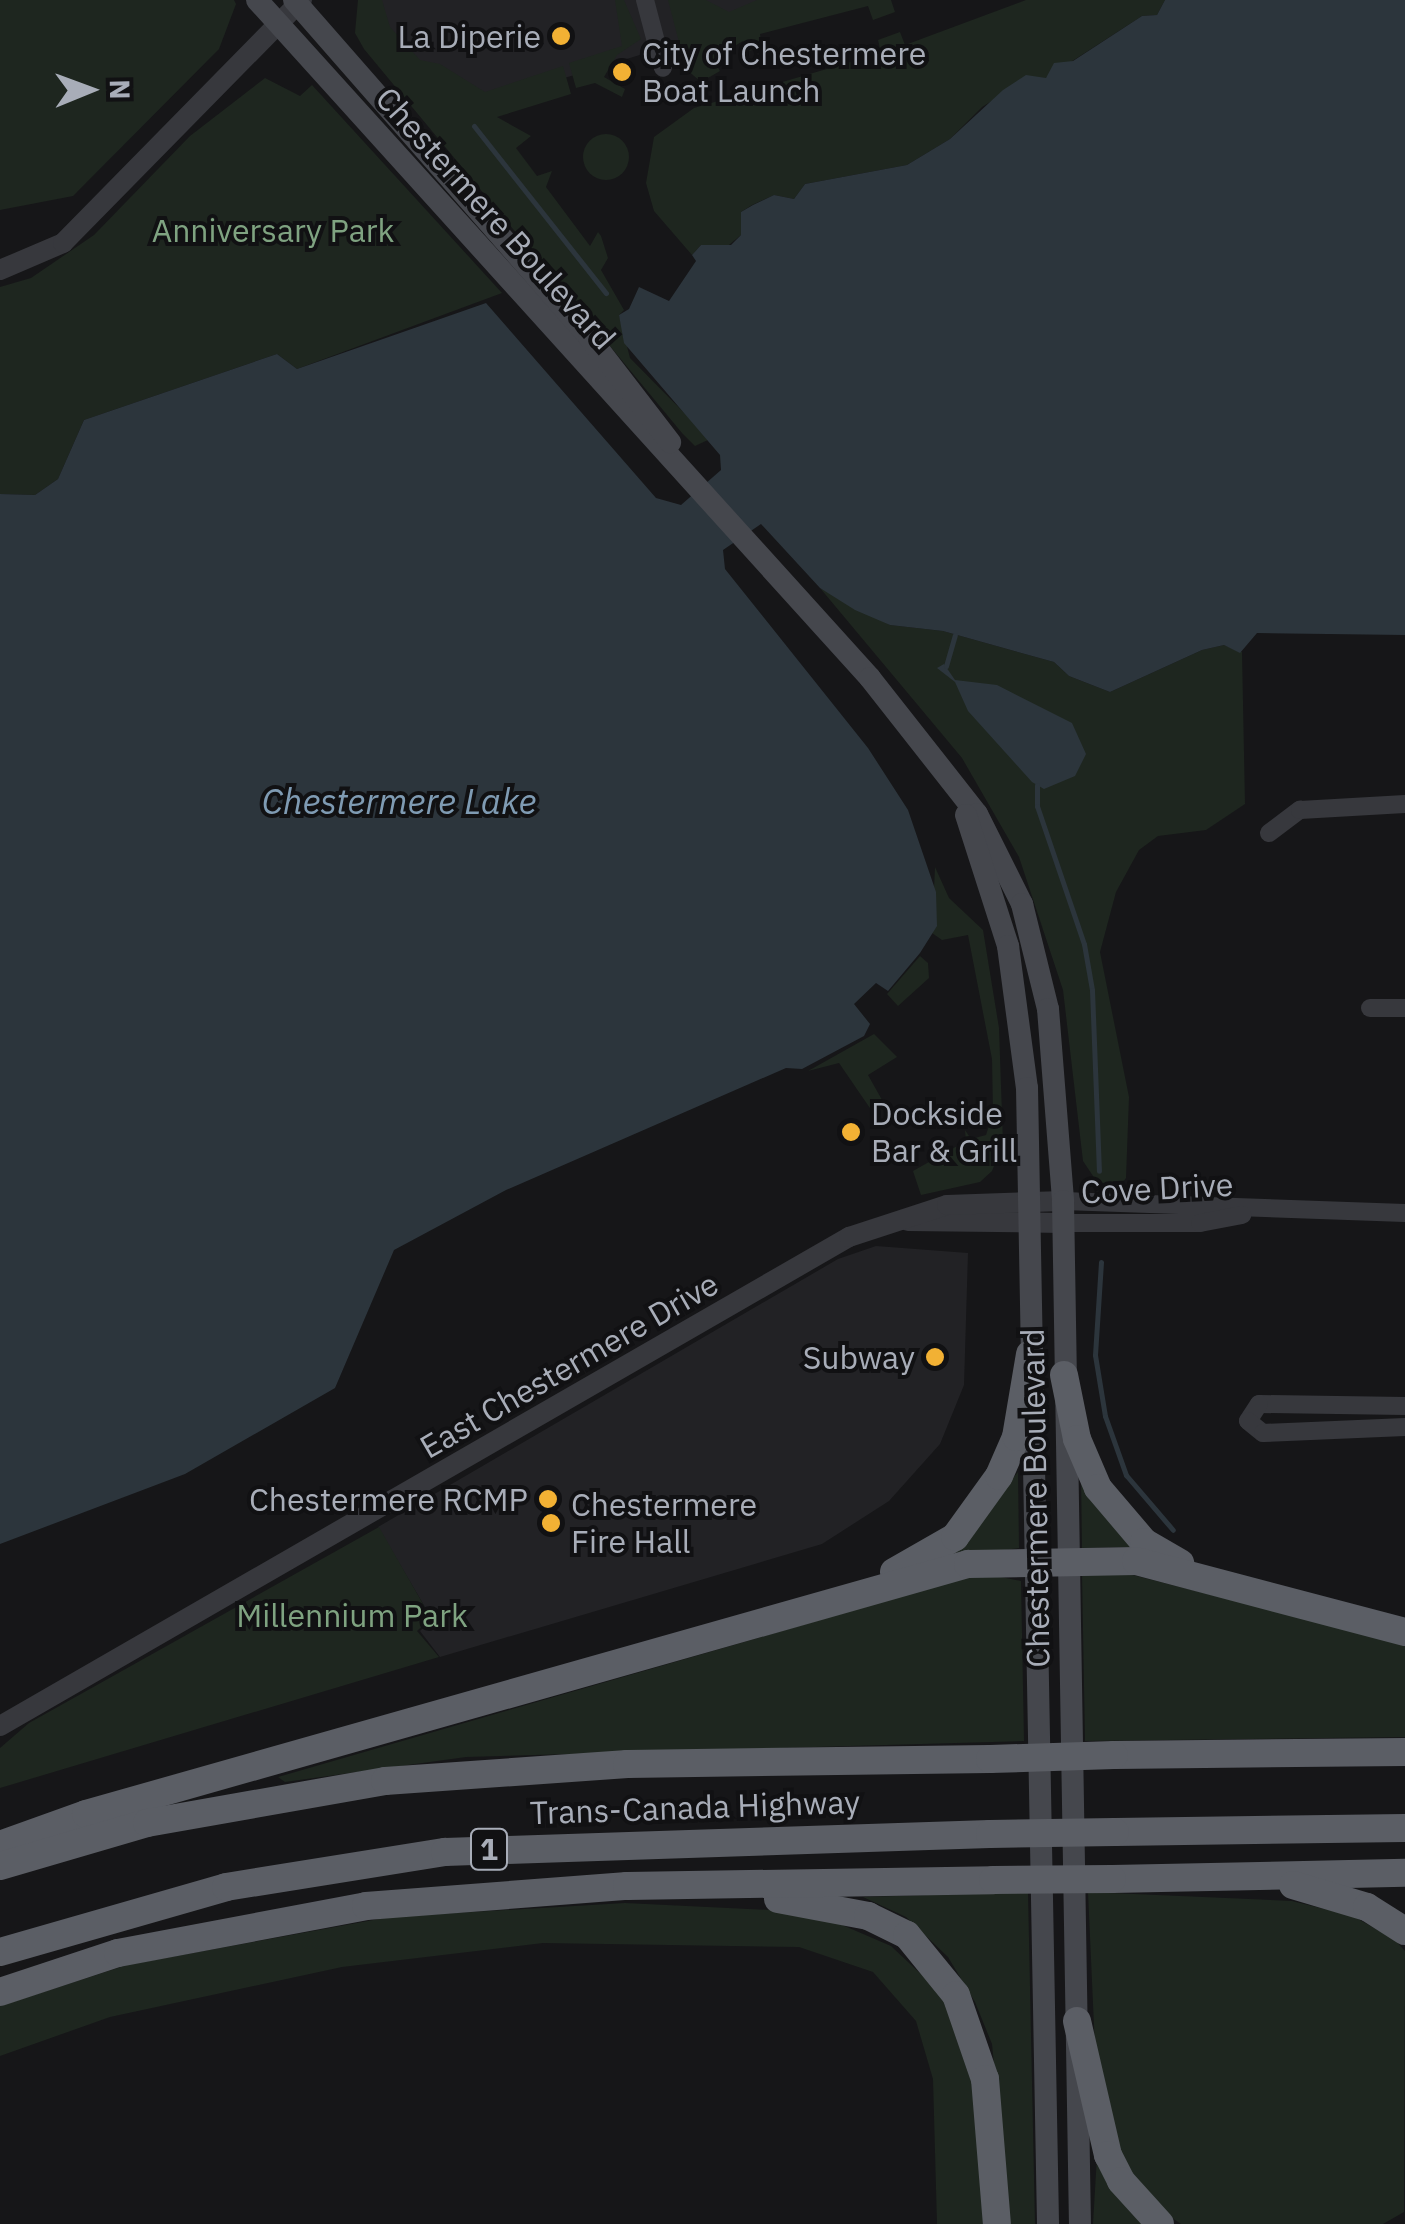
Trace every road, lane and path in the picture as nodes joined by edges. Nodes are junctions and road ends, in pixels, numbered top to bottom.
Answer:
1 (257, 0) edge
2 (645, 0) edge
3 (301, 2) edge
4 (280, 26) junction
5 (663, 68) dead end
6 (0, 270) edge
7 (692, 474) junction
8 (957, 793) junction
9 (1405, 804) edge
10 (1269, 833) dead end
11 (1370, 1008) dead end
12 (1405, 1008) edge
13 (1030, 1212) junction
14 (1063, 1212) junction
15 (1405, 1213) edge
16 (1030, 1354) junction
17 (1064, 1374) junction
18 (1405, 1406) edge
19 (1405, 1427) edge
20 (1067, 1561) junction
21 (1035, 1564) junction
22 (1212, 1580) junction
23 (854, 1596) junction
24 (1405, 1632) edge
25 (0, 1726) edge
26 (1405, 1752) edge
27 (1405, 1828) edge
28 (0, 1845) edge
29 (0, 1866) edge
30 (1405, 1873) edge
31 (1222, 1876) junction
32 (628, 1886) junction
33 (1405, 1932) edge
34 (0, 1952) edge
35 (1042, 1958) junction
36 (0, 1992) edge
37 (1077, 2022) junction
38 (997, 2224) edge
39 (1048, 2224) edge
40 (1060, 2224) edge
41 (1080, 2224) edge
42 (1160, 2224) edge

1 - 4 main road, Chestermere Boulevard
2 - 5 street
3 - 4 street
3 - 7 main road, Chestermere Boulevard
4 - 6 street
4 - 7 main road, Chestermere Boulevard
7 - 8 main road, Chestermere Boulevard
8 - 13 main road, Chestermere Boulevard
8 - 14 main road, Chestermere Boulevard
9 - 10 street
11 - 12 street
13 - 14 street, East Chestermere Drive
13 - 16 main road, Chestermere Boulevard
13 - 25 street, East Chestermere Drive
14 - 15 street, Cove Drive
14 - 17 main road, Chestermere Boulevard
16 - 21 main road, Chestermere Boulevard
16 - 23 highway
17 - 20 main road, Chestermere Boulevard
17 - 22 highway
18 - 19 street
20 - 21 highway
20 - 22 highway
20 - 37 main road, Chestermere Boulevard
21 - 23 highway
21 - 35 main road, Chestermere Boulevard
22 - 24 highway
23 - 28 highway
26 - 29 highway, Trans-Canada Highway, bridge
27 - 34 highway, Trans-Canada Highway / 1, bridge
30 - 31 highway
31 - 32 highway, bridge
31 - 33 highway
32 - 36 highway
32 - 38 highway
35 - 39 main road, Chestermere Boulevard
35 - 40 main road
37 - 41 main road, Chestermere Boulevard
37 - 42 highway

